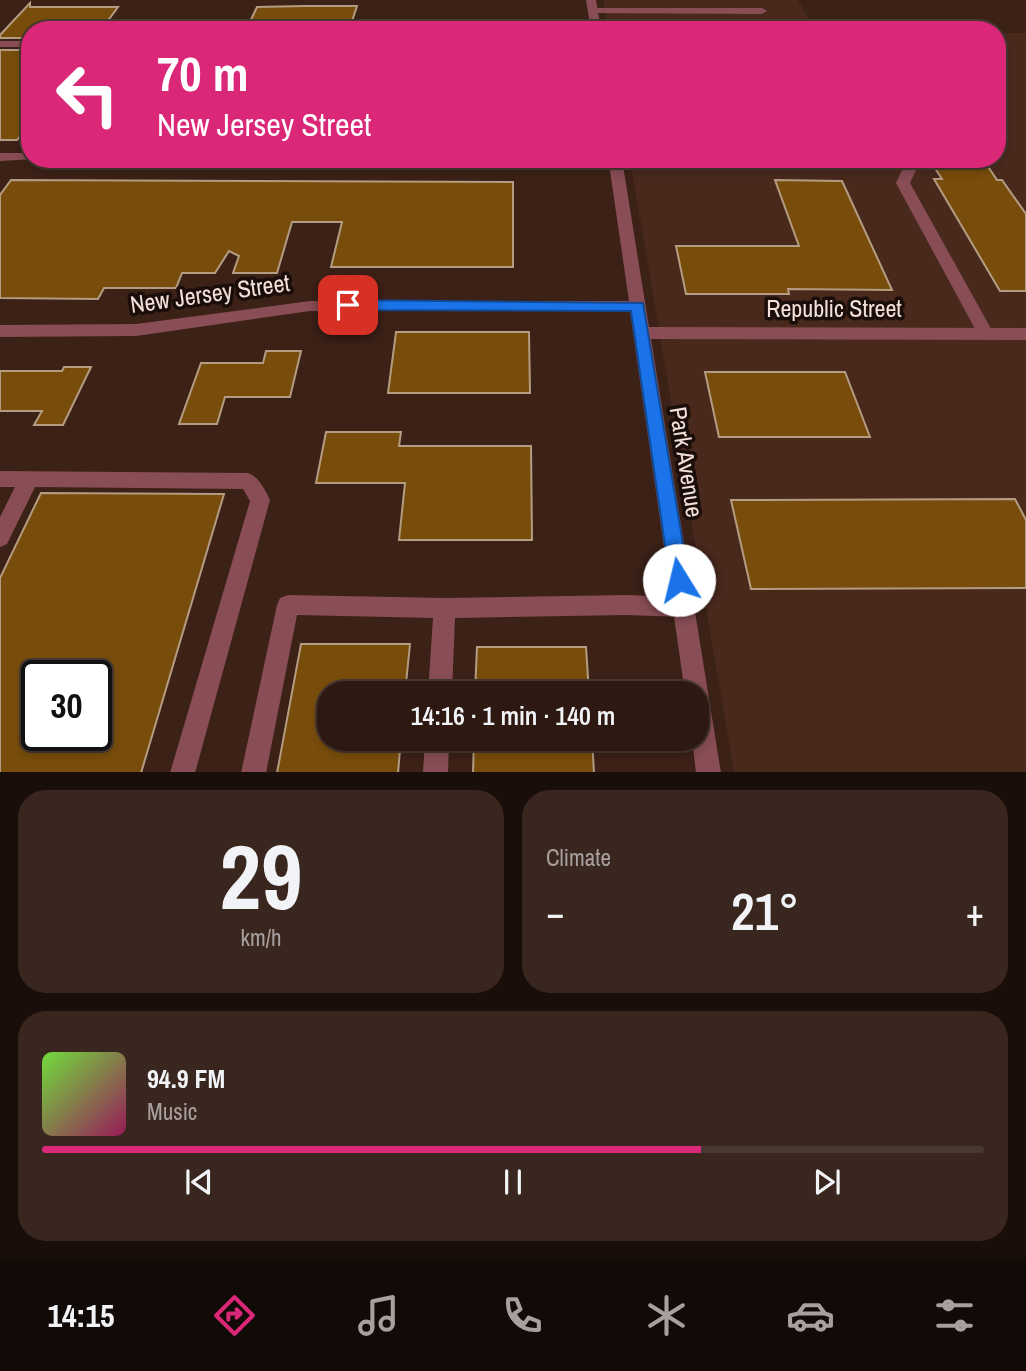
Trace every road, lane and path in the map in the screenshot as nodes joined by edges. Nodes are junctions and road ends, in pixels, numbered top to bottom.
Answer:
1 (592, 5) edge
2 (762, 10) dead end
3 (0, 44) edge
4 (21, 44) edge
5 (0, 157) edge
6 (21, 157) edge
7 (616, 168) edge
8 (910, 168) edge
9 (638, 306) junction
10 (0, 331) edge
11 (642, 333) junction
12 (986, 334) junction
13 (1026, 334) edge
14 (0, 480) edge
15 (29, 480) junction
16 (0, 538) edge
17 (684, 607) junction
18 (445, 608) junction
19 (441, 681) edge
20 (436, 751) edge
21 (182, 772) edge
22 (253, 772) edge
23 (435, 772) edge
24 (709, 772) edge

1 - 2 street
3 - 4 street
5 - 6 street
7 - 9 street, Park Avenue
8 - 12 street
9 - 10 street, New Jersey Street
9 - 11 street, Park Avenue
11 - 12 street, Republic Street
11 - 17 street, Park Avenue
12 - 13 street, Republic Street
14 - 15 street
15 - 16 street
15 - 21 street
17 - 18 street
17 - 24 street, Park Avenue
18 - 19 street
18 - 22 street
20 - 23 street

